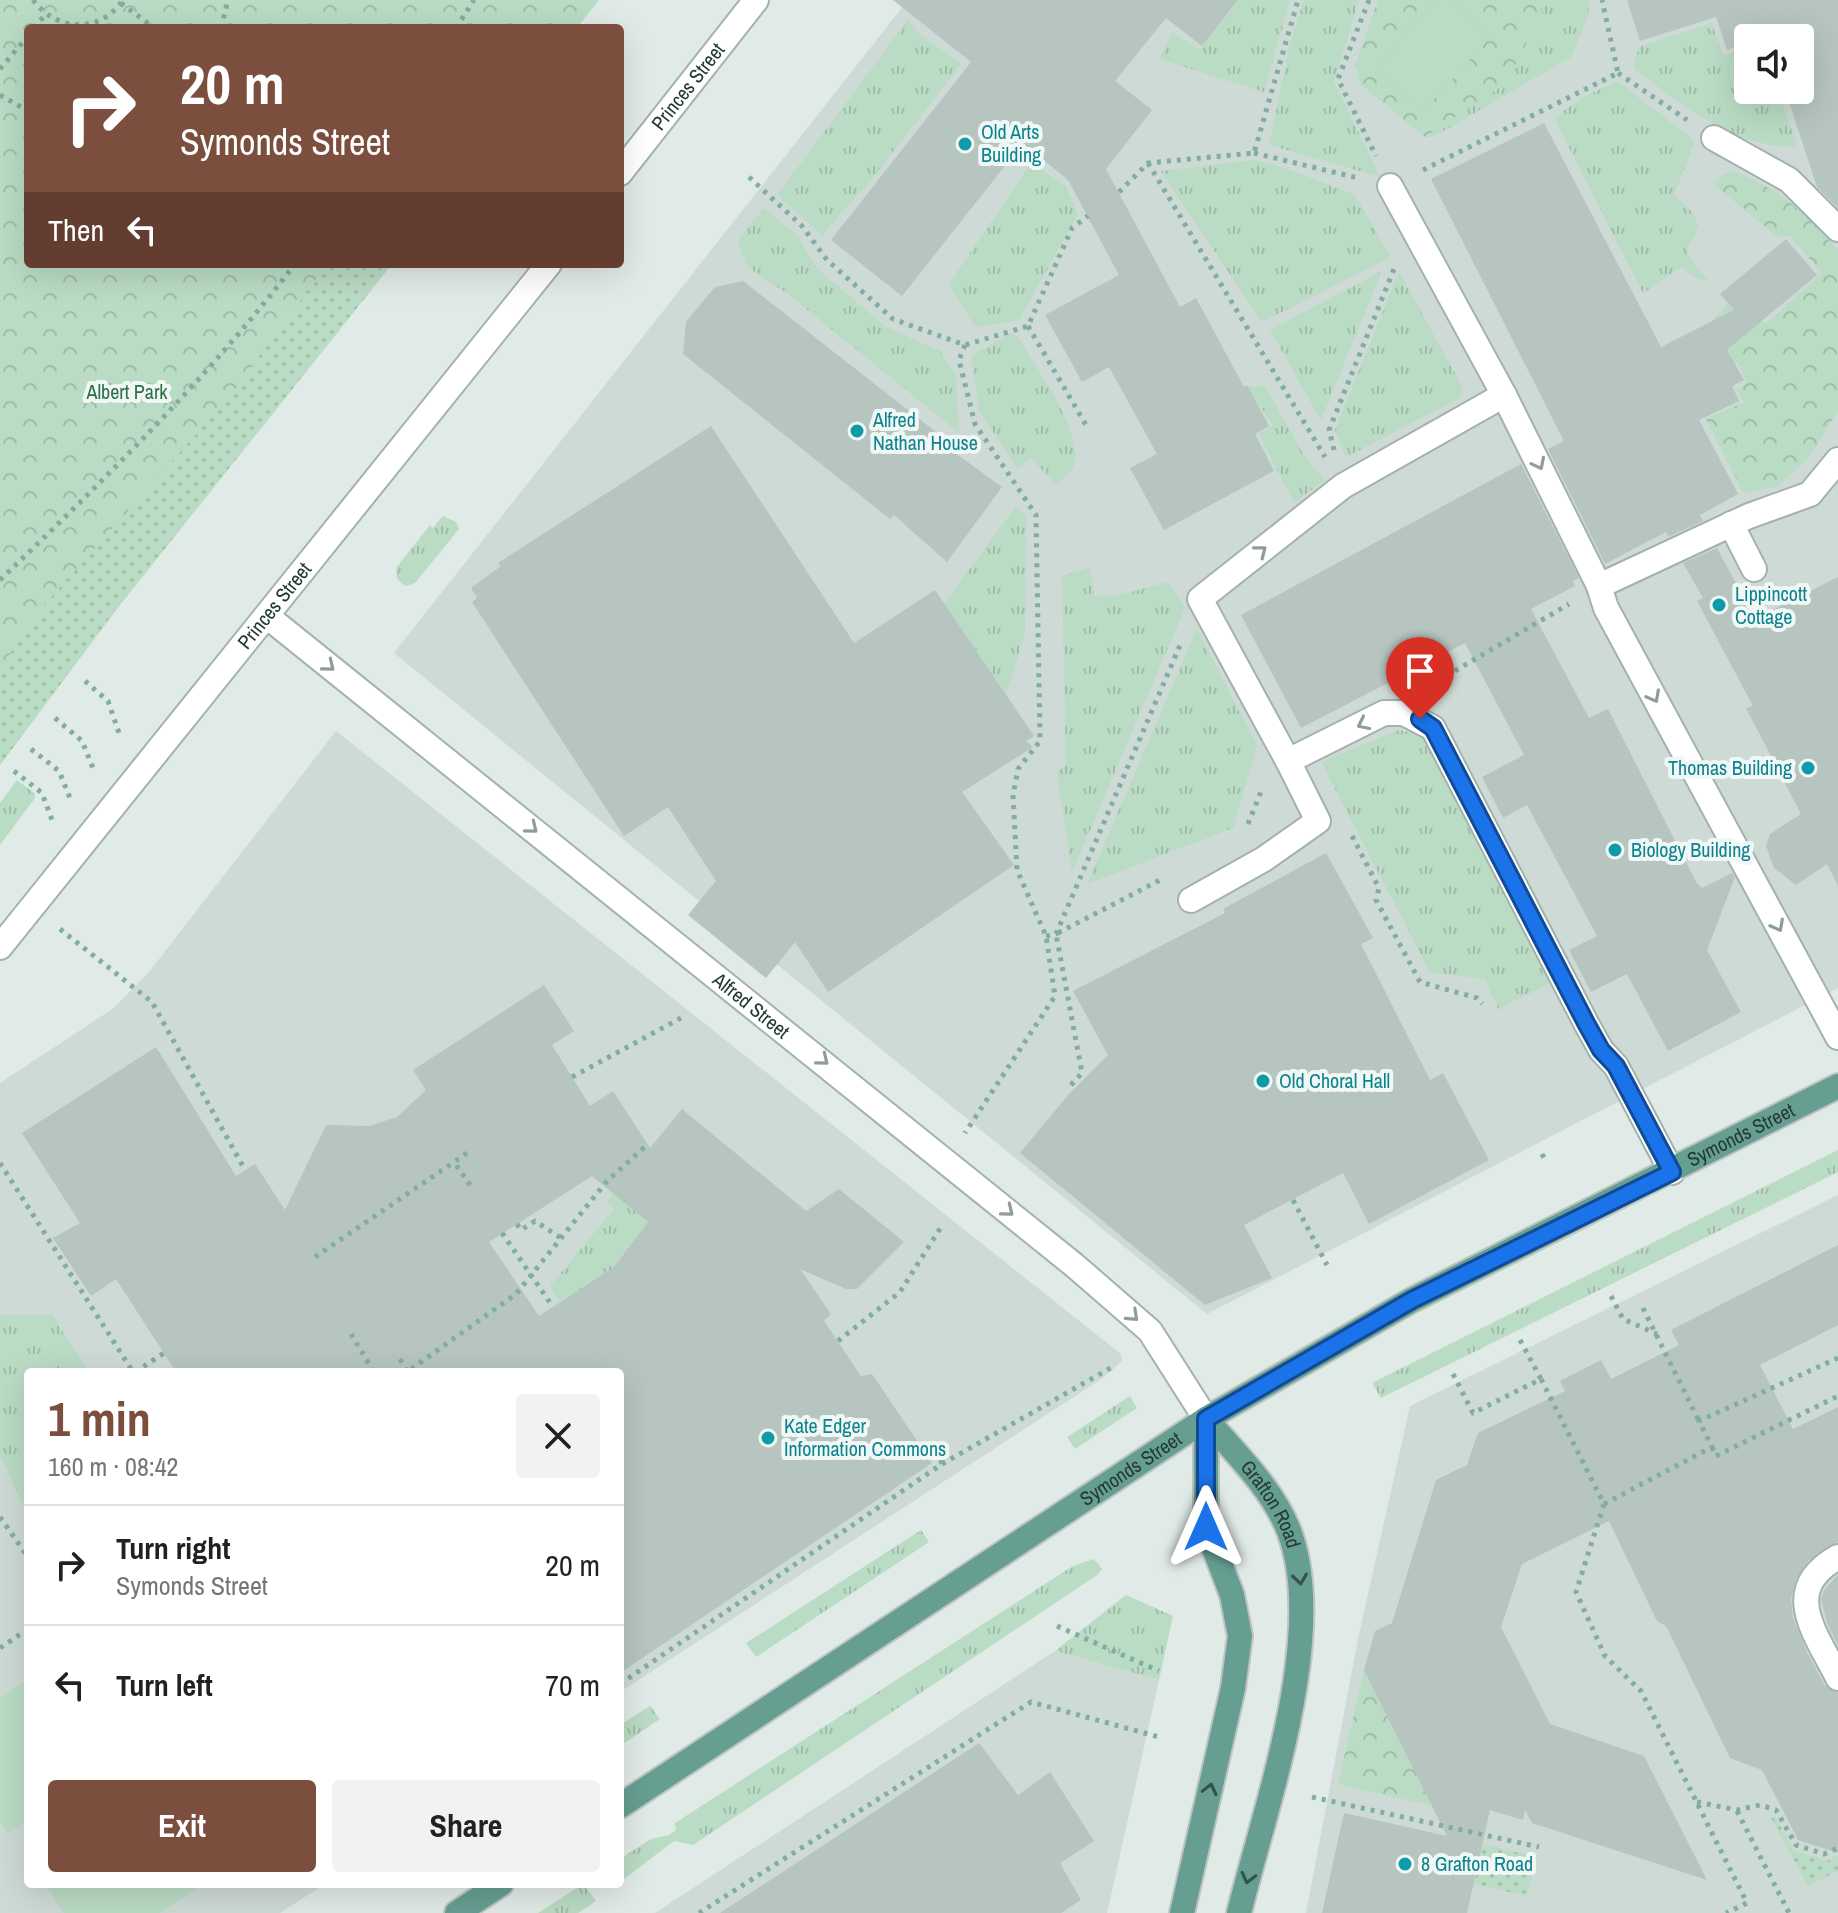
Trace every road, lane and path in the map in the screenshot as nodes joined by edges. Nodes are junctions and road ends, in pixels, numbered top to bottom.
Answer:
1 (33, 0) edge
2 (228, 0) edge
3 (474, 0) edge
4 (756, 0) edge
5 (1298, 0) edge
6 (1369, 0) edge
7 (1602, 0) edge
8 (122, 2) edge
9 (45, 15) junction
10 (37, 24) edge
11 (67, 24) edge
12 (84, 24) edge
13 (149, 24) edge
14 (222, 24) edge
15 (459, 24) edge
16 (24, 41) edge
17 (0, 69) edge
18 (1618, 73) junction
19 (0, 95) edge
20 (24, 109) edge
21 (1714, 138) joint
22 (1254, 153) junction
23 (1148, 163) junction
24 (624, 168) edge
25 (749, 177) dead end
26 (1390, 186) junction
27 (1119, 192) dead end
28 (1088, 216) dead end
29 (1409, 223) junction
30 (1838, 229) edge
31 (292, 268) edge
32 (546, 268) edge
33 (1028, 326) junction
34 (965, 345) junction
35 (1504, 395) junction
36 (1086, 425) dead end
37 (1838, 460) edge
38 (1343, 486) junction
39 (1731, 524) junction
40 (1754, 569) dead end
41 (0, 580) edge
42 (1599, 586) junction
43 (1200, 599) junction
44 (268, 617) junction
45 (85, 681) dead end
46 (1384, 713) junction
47 (55, 718) dead end
48 (119, 733) dead end
49 (31, 749) dead end
50 (1288, 761) junction
51 (93, 768) dead end
52 (14, 771) dead end
53 (70, 798) dead end
54 (52, 820) dead end
55 (1318, 821) junction
56 (1191, 900) dead end
57 (60, 929) dead end
58 (1056, 934) junction
59 (1046, 936) junction
60 (0, 947) edge
61 (1482, 1004) dead end
62 (681, 1018) dead end
63 (1838, 1037) edge
64 (572, 1077) dead end
65 (1071, 1085) dead end
66 (1838, 1086) edge
67 (965, 1134) dead end
68 (648, 1144) dead end
69 (467, 1153) dead end
70 (454, 1162) junction
71 (0, 1163) edge
72 (245, 1170) dead end
73 (1672, 1172) junction
74 (472, 1188) dead end
75 (1293, 1200) dead end
76 (517, 1224) dead end
77 (943, 1224) dead end
78 (502, 1233) dead end
79 (561, 1238) junction
80 (315, 1257) dead end
81 (1327, 1265) dead end
82 (1611, 1296) dead end
83 (553, 1307) dead end
84 (1643, 1308) dead end
85 (351, 1334) dead end
86 (1658, 1335) junction
87 (1520, 1340) dead end
88 (838, 1341) dead end
89 (164, 1353) dead end
90 (1838, 1358) edge
91 (400, 1359) dead end
92 (1114, 1366) dead end
93 (131, 1368) edge
94 (140, 1368) edge
95 (372, 1368) edge
96 (405, 1368) edge
97 (413, 1368) edge
98 (1453, 1374) dead end
99 (1541, 1379) junction
100 (1838, 1396) edge
101 (1206, 1419) junction
102 (1699, 1421) junction
103 (1712, 1447) junction
104 (939, 1456) dead end
105 (942, 1464) junction
106 (1604, 1504) junction
107 (0, 1517) edge
108 (24, 1551) edge
109 (1838, 1557) edge
110 (1057, 1626) dead end
111 (24, 1632) edge
112 (0, 1648) edge
113 (1159, 1671) dead end
114 (1838, 1678) edge
115 (624, 1681) edge
116 (1159, 1737) dead end
117 (1312, 1797) dead end
118 (1696, 1802) junction
119 (624, 1803) edge
120 (1737, 1810) junction
121 (1539, 1847) dead end
122 (1838, 1848) edge
123 (495, 1888) edge
124 (457, 1913) edge
125 (699, 1913) edge
126 (1182, 1913) edge
127 (1239, 1913) edge
128 (1726, 1913) edge
129 (1789, 1913) edge

1 - 9 path
2 - 14 path
3 - 15 path
4 - 24 street, Princes Street
5 - 22 path
6 - 26 path
7 - 18 path
8 - 12 path
8 - 13 path
9 - 10 path
9 - 11 path
16 - 17 path
18 - 21 path
18 - 26 path
19 - 20 path
21 - 30 street
22 - 23 path
22 - 26 path
23 - 27 path
23 - 38 path
25 - 34 path
26 - 29 street
28 - 33 path
29 - 35 street
29 - 38 path
31 - 41 path
32 - 44 street, Princes Street
33 - 34 path
33 - 36 path
34 - 59 path
35 - 38 street
35 -> 42 street
37 - 39 street
43 -> 38 street
39 - 40 street
39 - 42 street
42 - 46 path
42 -> 63 street
43 - 50 street
43 - 58 path
44 - 60 street, Princes Street
44 -> 101 street, Alfred Street
45 - 48 path
46 -> 50 street
46 - 73 street
47 - 51 path
49 - 53 path
50 - 55 street
52 - 54 path
55 - 56 street
55 - 61 path
57 - 72 path
58 - 59 path
58 - 65 path
59 - 67 path
62 - 64 path
66 - 73 main road, Symonds Street
68 - 79 path
69 - 70 path
70 - 74 path
70 - 80 path
71 - 93 path
73 - 101 main road, Symonds Street
75 - 81 path
76 - 79 path
77 - 88 path
78 - 83 path, bridge
79 - 97 path
82 - 86 path
84 - 86 path
85 - 95 path
86 - 102 path
87 - 99 path
89 - 94 path
90 - 102 path
91 - 96 path
92 - 105 path
98 - 99 path
99 - 106 path
100 - 103 path
101 - 119 main road, Symonds Street
126 -> 101 main road, Grafton Road
101 -> 127 main road, Grafton Road
102 - 103 path
103 - 106 path
104 - 105 path
105 - 115 path
106 - 118 path
107 - 108 path
109 - 114 street
110 - 113 path
111 - 112 path
116 - 125 path
117 - 121 path
118 - 120 path
118 - 128 path
120 - 122 path
120 - 129 path
123 - 124 main road

